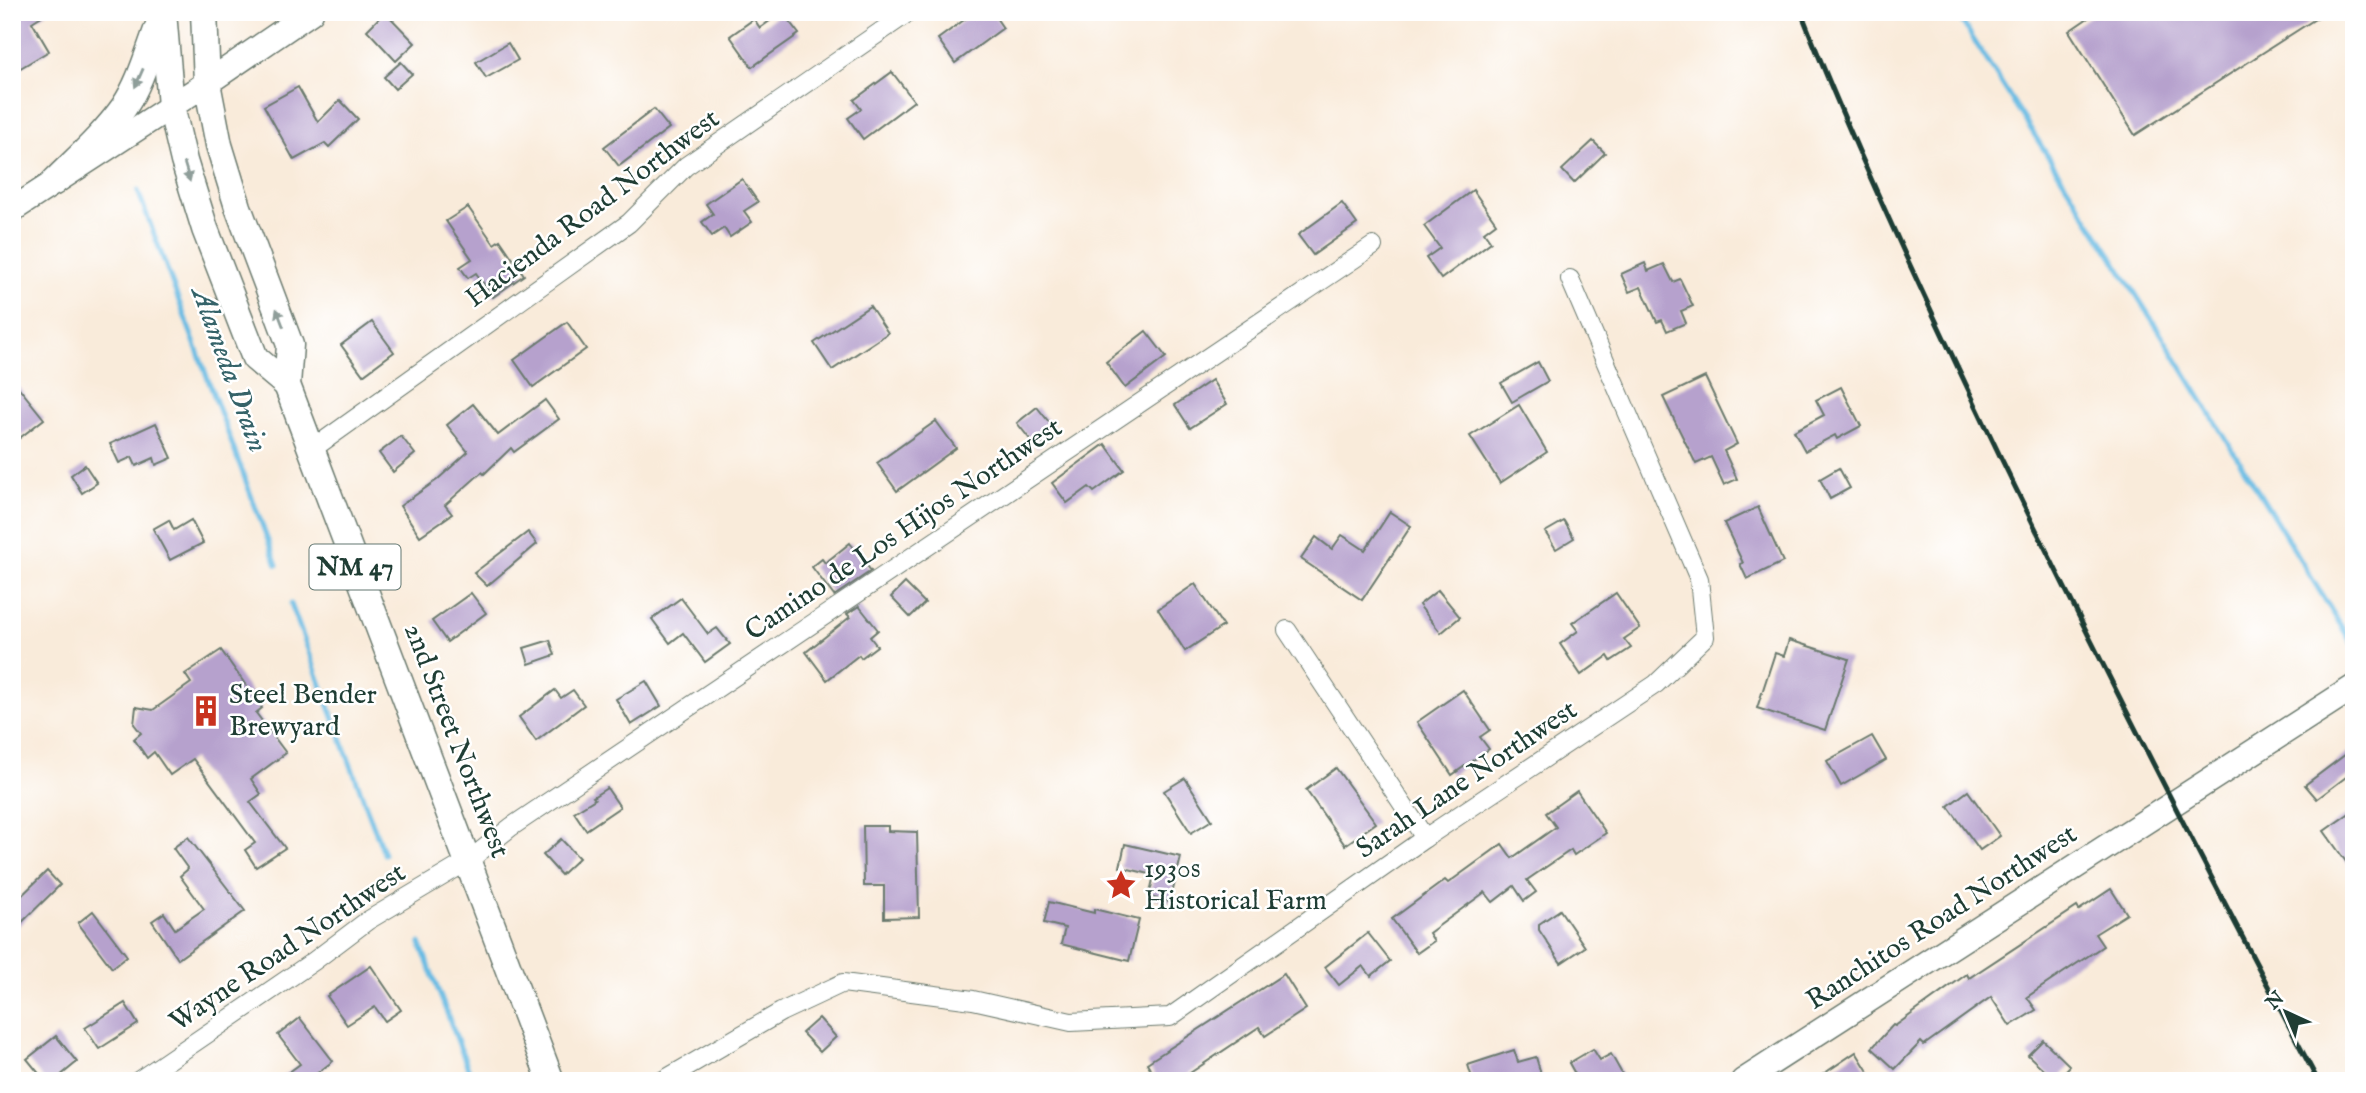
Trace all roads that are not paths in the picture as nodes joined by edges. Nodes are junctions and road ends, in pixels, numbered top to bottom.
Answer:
1 (204, 12) edge
2 (311, 12) edge
3 (909, 12) edge
4 (163, 13) edge
5 (207, 83) junction
6 (171, 106) junction
7 (54, 182) junction
8 (12, 210) edge
9 (1373, 246) dead end
10 (1570, 279) dead end
11 (287, 385) junction
12 (311, 450) junction
13 (1287, 630) dead end
14 (2354, 687) edge
15 (1425, 838) junction
16 (468, 861) junction
17 (138, 1081) edge
18 (551, 1081) edge
19 (662, 1081) edge
20 (1743, 1081) edge

1 - 5 main road, 2nd Street Northwest / NM 47
2 - 5 street
3 - 12 street, Hacienda Road Northwest
4 - 6 main road, 2nd Street Northwest / NM 47
4 -> 7 main road
5 - 6 street
11 -> 5 main road, 2nd Street Northwest / NM 47
6 - 7 street
6 -> 11 main road, 2nd Street Northwest / NM 47
7 - 8 street
9 - 16 street, Camino de Los Hijos Northwest
10 - 15 street, Sarah Lane Northwest
11 - 12 main road, 2nd Street Northwest / NM 47
12 - 16 main road, 2nd Street Northwest / NM 47
13 - 15 street
14 - 20 street, Ranchitos Road Northwest
15 - 19 street, Sarah Lane Northwest
16 - 17 street, Wayne Road Northwest
16 - 18 main road, 2nd Street Northwest / NM 47

